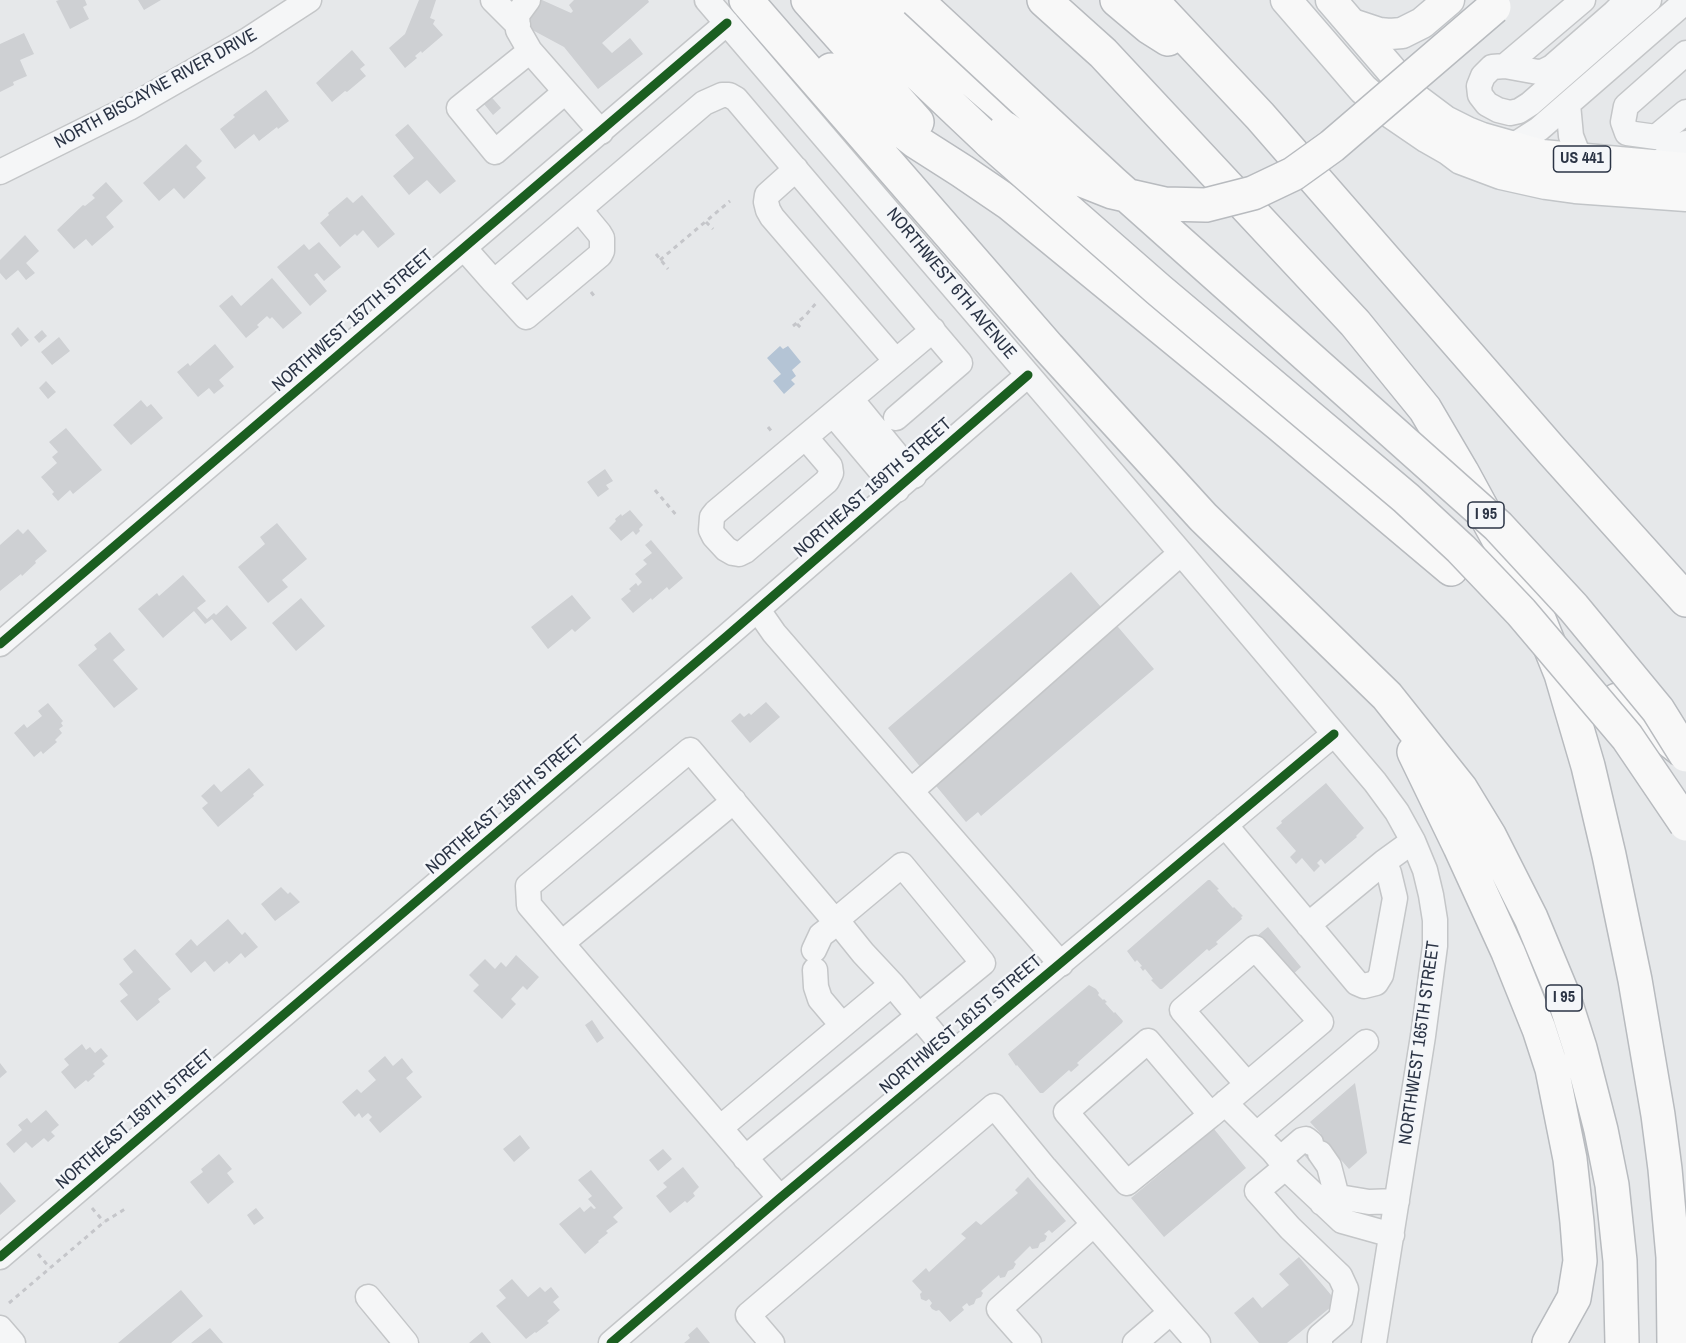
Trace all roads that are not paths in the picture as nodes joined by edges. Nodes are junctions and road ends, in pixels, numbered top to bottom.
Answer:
1 (309, 0) edge
2 (493, 0) edge
3 (528, 0) edge
4 (707, 0) edge
5 (763, 0) edge
6 (808, 0) edge
7 (840, 0) edge
8 (850, 0) edge
9 (879, 0) edge
10 (916, 0) edge
11 (1044, 0) edge
12 (1117, 0) edge
13 (1151, 0) edge
14 (1286, 0) edge
15 (1330, 0) edge
16 (1449, 0) edge
17 (1583, 0) edge
18 (1686, 1) edge
19 (1490, 2) edge
20 (1639, 2) edge
21 (736, 12) edge
22 (1352, 24) junction
23 (518, 25) junction
24 (1658, 26) junction
25 (530, 51) junction
26 (1685, 54) edge
27 (1505, 66) junction
28 (1216, 68) junction
29 (565, 92) junction
30 (1568, 104) junction
31 (1686, 112) edge
32 (1002, 128) junction
33 (1413, 128) junction
34 (601, 132) junction
35 (1686, 143) edge
36 (1510, 147) junction
37 (1580, 159) junction
38 (1655, 165) junction
39 (1686, 168) edge
40 (796, 169) junction
41 (962, 171) junction
42 (0, 172) edge
43 (1686, 196) edge
44 (580, 210) junction
45 (464, 248) junction
46 (494, 282) junction
47 (933, 330) junction
48 (896, 361) junction
49 (1029, 375) junction
50 (842, 407) junction
51 (896, 418) dead end
52 (806, 438) junction
53 (906, 483) junction
54 (1181, 553) junction
55 (1686, 600) edge
56 (758, 610) junction
57 (0, 644) edge
58 (1387, 696) junction
59 (1334, 734) junction
60 (1686, 754) edge
61 (911, 791) junction
62 (734, 801) junction
63 (1686, 824) edge
64 (1226, 825) junction
65 (1413, 841) junction
66 (1384, 862) junction
67 (1361, 881) junction
68 (1393, 906) junction
69 (1308, 925) junction
70 (562, 943) junction
71 (1061, 964) junction
72 (892, 984) junction
73 (918, 1017) junction
74 (842, 1025) junction
75 (1366, 1042) dead end
76 (951, 1055) junction
77 (1247, 1084) junction
78 (1218, 1109) junction
79 (720, 1128) junction
80 (1257, 1134) junction
81 (746, 1158) junction
82 (1283, 1163) junction
83 (780, 1198) junction
84 (1330, 1200) junction
85 (1397, 1201) junction
86 (1094, 1224) junction
87 (1392, 1234) junction
88 (0, 1257) edge
89 (368, 1297) dead end
90 (1171, 1312) junction
91 (0, 1328) edge
92 (13, 1343) edge
93 (406, 1343) edge
94 (610, 1343) edge
95 (772, 1343) edge
96 (1029, 1343) edge
97 (1135, 1343) edge
98 (1198, 1343) edge
99 (1320, 1343) edge
100 (1374, 1343) edge
101 (1549, 1343) edge
102 (1622, 1343) edge
103 (1674, 1343) edge

1 - 42 street, NORTH BISCAYNE RIVER DRIVE
2 - 23 street
3 - 23 street
4 - 21 street, NORTHWEST 6TH AVENUE
5 - 41 highway
6 - 41 highway
7 - 32 highway
8 - 32 highway
9 - 32 highway
10 - 60 highway, bridge
11 - 103 highway, I 95
12 - 28 highway
13 - 28 highway
14 - 33 main road, US 441
15 - 22 main road, US 441
16 - 22 main road
17 - 27 street
18 - 24 street
19 - 32 highway, bridge
20 - 24 street
20 - 27 street
20 - 27 street
21 - 34 street, NORTHWEST 157TH STREET
21 - 49 street, NORTHWEST 6TH AVENUE
21 - 58 highway, I 95
22 - 36 main road, US 441
23 - 25 street
24 - 26 street
24 - 30 street
25 - 29 street
25 - 29 street
26 - 31 street
28 - 55 highway
29 - 34 street
30 - 36 street
30 - 37 street
32 - 63 highway, bridge
33 - 36 main road
33 - 43 main road, US 441
34 - 45 street, NORTHWEST 157TH STREET
35 - 38 street
36 - 37 main road, US 441
37 - 38 main road, US 441
38 - 39 main road, US 441
40 - 44 street
40 - 47 street
40 - 48 street
41 - 60 highway, bridge
44 - 46 street
44 - 46 street
45 - 46 street
45 - 57 street, NORTHWEST 157TH STREET
47 - 48 street
47 - 51 street
48 - 50 street
49 - 53 street, NORTHEAST 159TH STREET
49 - 54 street, NORTHWEST 6TH AVENUE
50 - 52 street
50 - 53 street
52 - 52 street
53 - 56 street, NORTHEAST 159TH STREET
54 - 59 street, NORTHWEST 6TH AVENUE
54 - 61 street
56 - 61 street
56 - 88 street, NORTHEAST 159TH STREET
58 - 101 highway
58 - 102 highway, I 95
59 - 64 street, NORTHWEST 161ST STREET
59 - 65 street, NORTHWEST 165TH STREET
61 - 71 street
62 - 70 street
62 - 70 street
62 - 73 street
64 - 69 street
64 - 71 street, NORTHWEST 161ST STREET
65 - 66 street
65 - 85 street, NORTHWEST 165TH STREET
66 - 67 street
66 - 68 street
67 - 68 street
67 - 69 street
68 - 69 street
70 - 79 street
71 - 76 street, NORTHWEST 161ST STREET
72 - 73 street
72 - 74 street
72 - 74 street
73 - 76 street
73 - 81 street
74 - 79 street
75 - 80 street
76 - 83 street, NORTHWEST 161ST STREET
77 - 77 street
77 - 78 street
78 - 78 street
78 - 80 street
79 - 81 street
80 - 82 street
81 - 83 street
82 - 84 street
82 - 84 street
82 - 99 street
83 - 94 street, NORTHWEST 161ST STREET
84 - 85 street
84 - 87 street
85 - 87 street, NORTHWEST 165TH STREET
86 - 90 street
86 - 95 street
86 - 96 street
87 - 100 street, NORTHWEST 165TH STREET
89 - 93 street
90 - 97 street
90 - 98 street
91 - 92 street

